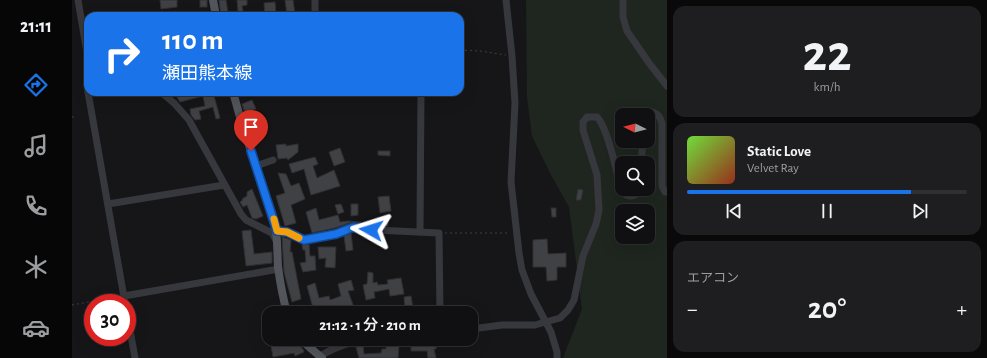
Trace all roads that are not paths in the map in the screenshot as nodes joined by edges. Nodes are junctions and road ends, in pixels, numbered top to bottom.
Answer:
1 (78, 0) edge
2 (213, 0) edge
3 (315, 0) edge
4 (506, 0) edge
5 (623, 0) edge
6 (215, 12) edge
7 (315, 12) edge
8 (84, 32) edge
9 (667, 86) edge
10 (89, 96) edge
11 (166, 96) edge
12 (234, 96) edge
13 (421, 96) edge
14 (655, 112) edge
15 (273, 160) dead end
16 (256, 166) junction
17 (615, 166) edge
18 (224, 185) junction
19 (667, 192) edge
20 (108, 204) junction
21 (277, 231) junction
22 (420, 232) junction
23 (277, 242) junction
24 (279, 269) junction
25 (124, 294) edge
26 (136, 298) edge
27 (285, 306) edge
28 (440, 306) edge
29 (545, 322) junction
30 (478, 328) edge
31 (133, 346) edge
32 (308, 346) edge
33 (343, 346) edge
34 (321, 357) edge
35 (135, 358) edge
36 (557, 358) edge

1 - 8 street
2 - 6 main road
3 - 7 street
4 - 29 street
5 - 9 street
10 - 20 street
11 - 18 street
12 - 16 main road
13 - 22 street
14 - 19 street
15 - 16 street
16 - 21 main road
17 - 29 street
18 - 20 street
18 - 23 street
20 - 25 street
21 - 22 street
21 - 23 main road
22 - 28 street
23 - 24 main road
24 - 26 street
24 - 27 main road
29 - 30 street
29 - 36 street
31 - 35 street
32 - 34 main road
33 - 34 street

